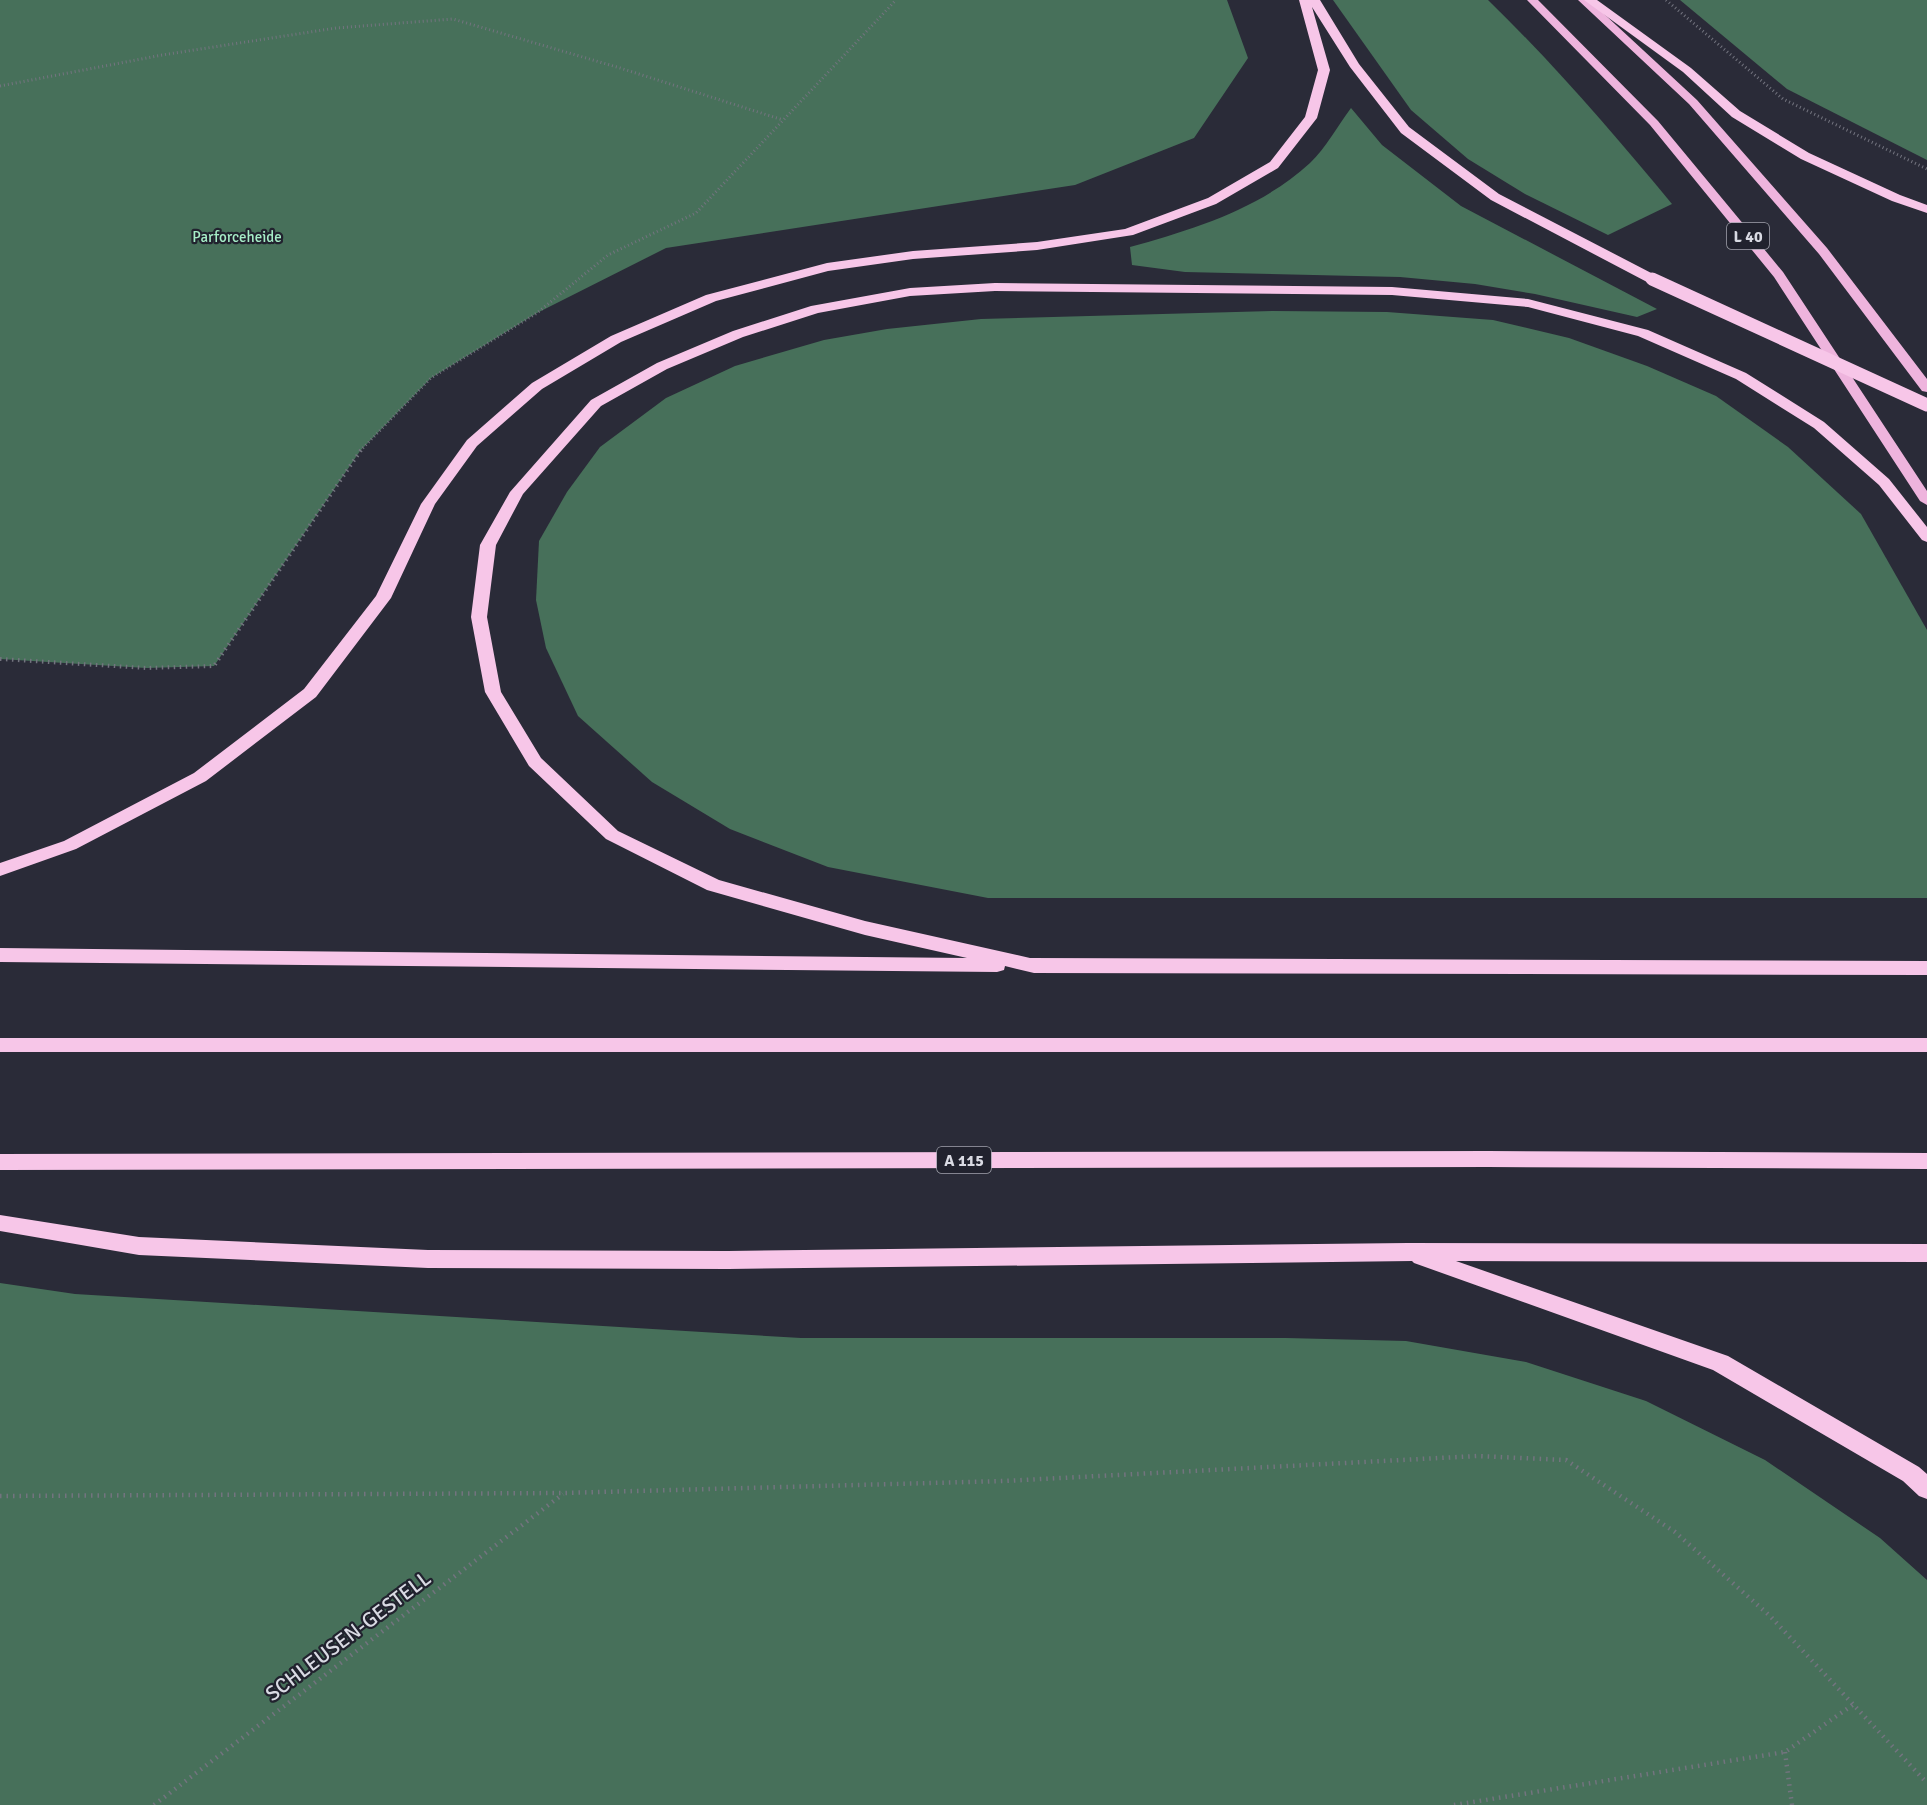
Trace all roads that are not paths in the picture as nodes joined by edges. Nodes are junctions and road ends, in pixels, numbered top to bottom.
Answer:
1 (1305, 0) edge
2 (1314, 0) edge
3 (1532, 0) edge
4 (1583, 0) edge
5 (1590, 0) edge
6 (1927, 209) edge
7 (1927, 388) edge
8 (1927, 405) edge
9 (1927, 501) edge
10 (1927, 537) edge
11 (0, 870) edge
12 (0, 955) edge
13 (1035, 966) junction
14 (1927, 968) edge
15 (0, 1045) edge
16 (1927, 1046) edge
17 (1927, 1161) edge
18 (0, 1162) edge
19 (0, 1223) edge
20 (1408, 1252) junction
21 (1927, 1253) edge
22 (1927, 1489) edge

1 - 11 highway
2 - 8 highway, bridge
3 - 9 highway, L 40
4 - 7 highway, L 40
5 - 6 highway
10 - 13 highway
12 - 13 highway
13 - 14 highway
15 - 16 highway
17 - 18 highway, A 115
19 - 20 highway
20 - 21 highway
20 - 22 highway

